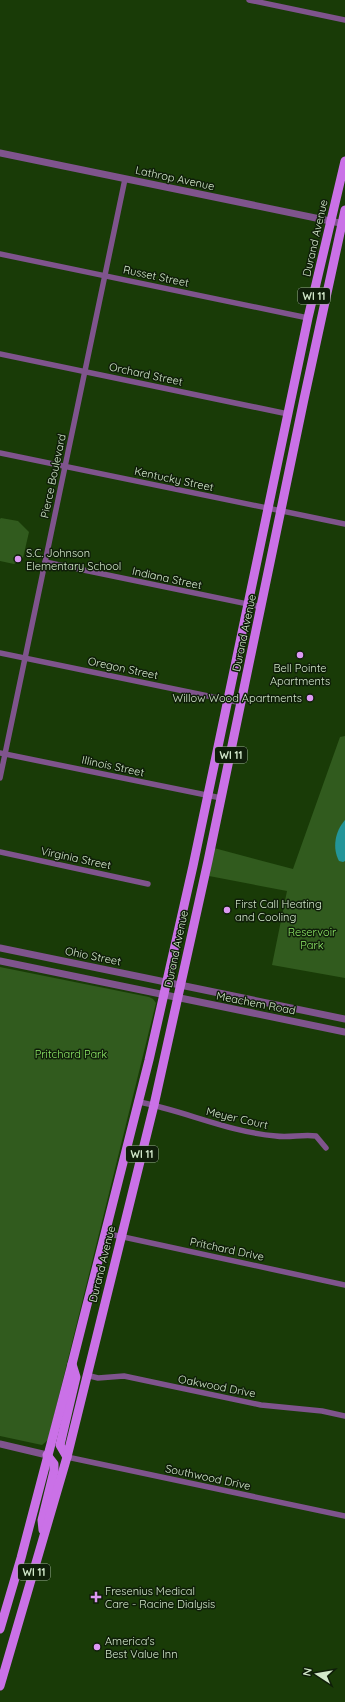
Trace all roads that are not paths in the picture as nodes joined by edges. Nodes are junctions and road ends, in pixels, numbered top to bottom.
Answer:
1 (249, 0) edge
2 (345, 20) edge
3 (0, 153) edge
4 (345, 161) edge
5 (125, 179) junction
6 (345, 210) edge
7 (331, 221) junction
8 (343, 224) edge
9 (0, 254) edge
10 (105, 276) junction
11 (308, 318) junction
12 (317, 338) junction
13 (0, 354) edge
14 (85, 371) junction
15 (288, 414) junction
16 (0, 453) edge
17 (65, 467) junction
18 (268, 509) junction
19 (281, 511) junction
20 (345, 524) edge
21 (45, 562) junction
22 (248, 604) junction
23 (262, 607) junction
24 (0, 653) edge
25 (25, 658) junction
26 (228, 700) junction
27 (242, 703) junction
28 (3, 753) edge
29 (0, 778) edge
30 (208, 796) junction
31 (221, 798) junction
32 (0, 852) edge
33 (148, 884) dead end
34 (0, 948) edge
35 (0, 961) edge
36 (166, 982) junction
37 (181, 984) junction
38 (163, 995) junction
39 (178, 998) junction
40 (287, 1007) junction
41 (345, 1019) edge
42 (285, 1020) junction
43 (345, 1032) edge
44 (139, 1102) junction
45 (154, 1105) junction
46 (326, 1148) dead end
47 (105, 1234) junction
48 (121, 1237) junction
49 (345, 1285) edge
50 (72, 1364) junction
51 (86, 1375) junction
52 (345, 1416) edge
53 (0, 1444) edge
54 (47, 1455) junction
55 (66, 1457) junction
56 (345, 1516) edge
57 (43, 1537) junction
58 (0, 1629) edge
59 (0, 1686) edge

1 - 2 street
3 - 5 street, Lathrop Avenue
4 - 7 main road, Durand Avenue / WI 11
5 - 7 street, Lathrop Avenue
5 - 10 street, Pierce Boulevard
6 - 8 main road, Durand Avenue / WI 11
7 - 8 street, Lathrop Avenue
7 - 11 main road, Durand Avenue / WI 11
8 - 12 main road, Durand Avenue / WI 11
9 - 10 street, Russet Street
10 - 11 street, Russet Street
10 - 14 street, Pierce Boulevard
11 - 12 main road
11 - 15 main road, Durand Avenue / WI 11
12 - 19 main road, Durand Avenue / WI 11
13 - 14 street, Orchard Street
14 - 15 street, Orchard Street
14 - 17 street, Pierce Boulevard
15 - 18 main road, Durand Avenue / WI 11
16 - 17 street, Kentucky Street
17 - 18 street, Kentucky Street
17 - 21 street, Pierce Boulevard
18 - 19 street, Kentucky Street
18 - 22 main road, Durand Avenue / WI 11
19 - 20 street, Kentucky Street
19 - 23 main road, Durand Avenue / WI 11
21 - 22 street, Indiana Street
21 - 25 street, Pierce Boulevard
22 - 23 street, Indiana Street
22 - 26 main road, Durand Avenue / WI 11
23 - 27 main road, Durand Avenue / WI 11
24 - 25 street, Oregon Street
25 - 26 street, Oregon Street
25 - 28 street, Pierce Boulevard
26 - 27 street, Oregon Street
26 - 30 main road, Durand Avenue / WI 11
27 - 31 main road, Durand Avenue / WI 11
28 - 29 street, Pierce Boulevard
28 - 30 street, Illinois Street
30 - 31 street, Illinois Street
30 - 36 main road, Durand Avenue / WI 11
31 - 37 main road, Durand Avenue / WI 11
32 - 33 street, Virginia Street
34 - 36 street, Ohio Street
35 - 38 street
36 - 37 street, Ohio Street
36 - 38 main road, Durand Avenue / WI 11
37 - 39 main road, Durand Avenue / WI 11
37 - 40 street, Meachem Road
38 - 39 street, Meachem Road
38 - 44 main road, Durand Avenue / WI 11
39 - 42 street, Meachem Road
39 - 45 main road, Durand Avenue / WI 11
40 - 41 street, Meachem Road
40 - 42 street
42 - 43 street, Meachem Road
44 - 45 street, Meyer Court
44 - 47 main road, Durand Avenue / WI 11
45 - 46 street, Meyer Court
45 - 48 main road, Durand Avenue / WI 11
47 - 48 street, Pritchard Drive
47 - 50 main road, Durand Avenue / WI 11
48 - 49 street, Pritchard Drive
48 - 51 main road, Durand Avenue / WI 11
50 - 54 main road, Durand Avenue / WI 11
50 - 55 main road
51 - 52 street, Oakwood Drive
51 - 55 main road, Durand Avenue / WI 11
53 - 54 street
54 - 57 main road
54 - 58 main road, Durand Avenue / WI 11
55 - 56 street, Southwood Drive
55 - 57 main road, Durand Avenue / WI 11
57 - 59 main road, Durand Avenue / WI 11

